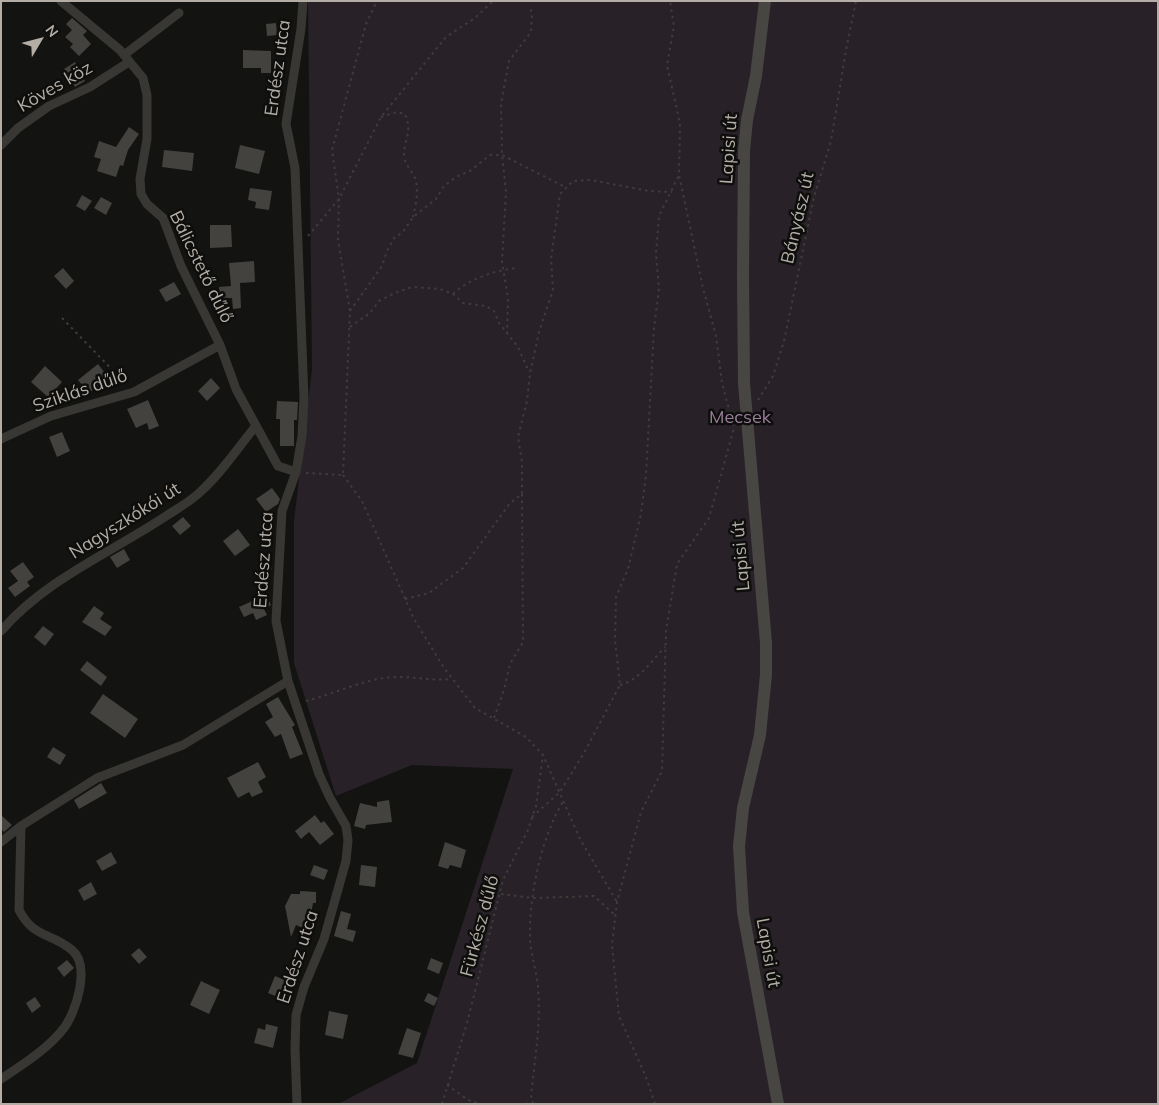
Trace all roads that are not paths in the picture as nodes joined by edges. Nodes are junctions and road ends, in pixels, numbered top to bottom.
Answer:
1 (61, 1) edge
2 (303, 1) edge
3 (765, 1) edge
4 (179, 13) dead end
5 (127, 58) junction
6 (1, 146) edge
7 (220, 345) junction
8 (255, 427) junction
9 (1, 439) edge
10 (296, 472) junction
11 (1, 631) edge
12 (288, 681) junction
13 (21, 826) junction
14 (1, 842) edge
15 (1, 1079) edge
16 (297, 1104) edge
17 (778, 1104) edge

1 - 5 street, Bálicstető dűlő
2 - 10 street, Erdész utca
3 - 17 street, Lapisi út
4 - 5 street, Köves köz
5 - 6 street, Köves köz
5 - 7 street, Bálicstető dűlő
7 - 8 street, Bálicstető dűlő
7 - 9 street, Sziklás dűlő
8 - 10 street, Bálicstető dűlő
8 - 11 street, Nagyszkókói út
10 - 12 street, Erdész utca
12 - 13 street
12 - 16 street, Erdész utca
13 - 14 street
13 - 15 street

